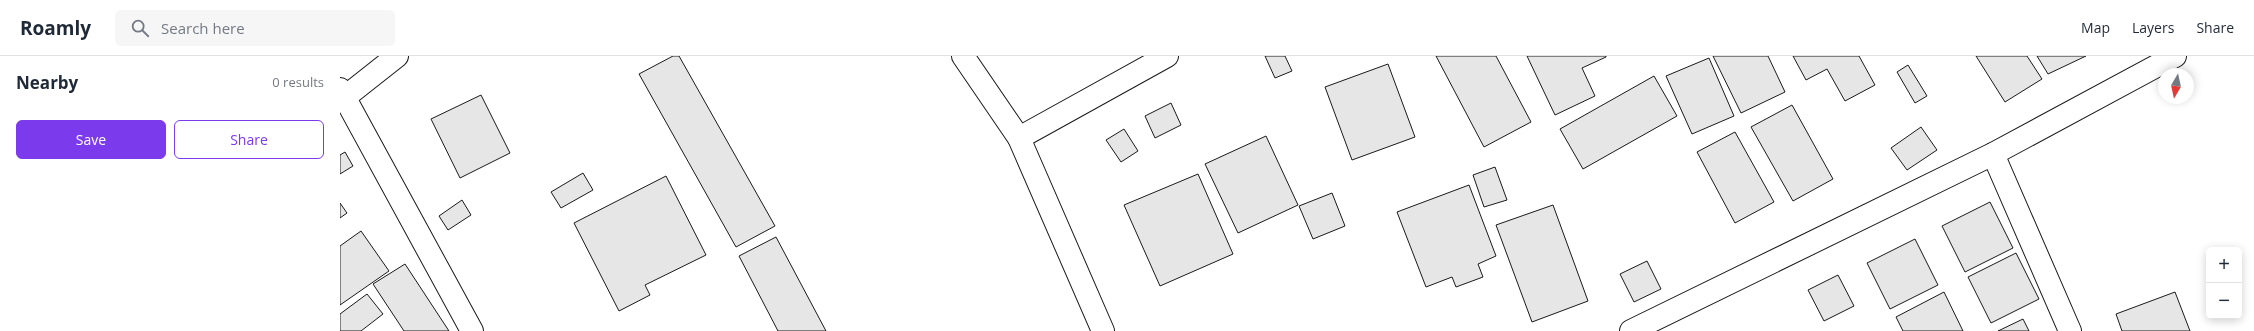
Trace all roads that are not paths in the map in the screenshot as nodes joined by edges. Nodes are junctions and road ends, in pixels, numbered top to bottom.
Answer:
1 (398, 56) edge
2 (963, 56) edge
3 (1167, 56) edge
4 (2175, 56) edge
5 (343, 93) edge
6 (1019, 138) junction
7 (1993, 154) junction
8 (472, 331) edge
9 (1103, 331) edge
10 (1631, 331) edge
11 (2070, 331) edge

1 - 5 street
2 - 6 street
3 - 6 street
4 - 7 street
5 - 8 street
6 - 9 street
7 - 10 street
7 - 11 street

